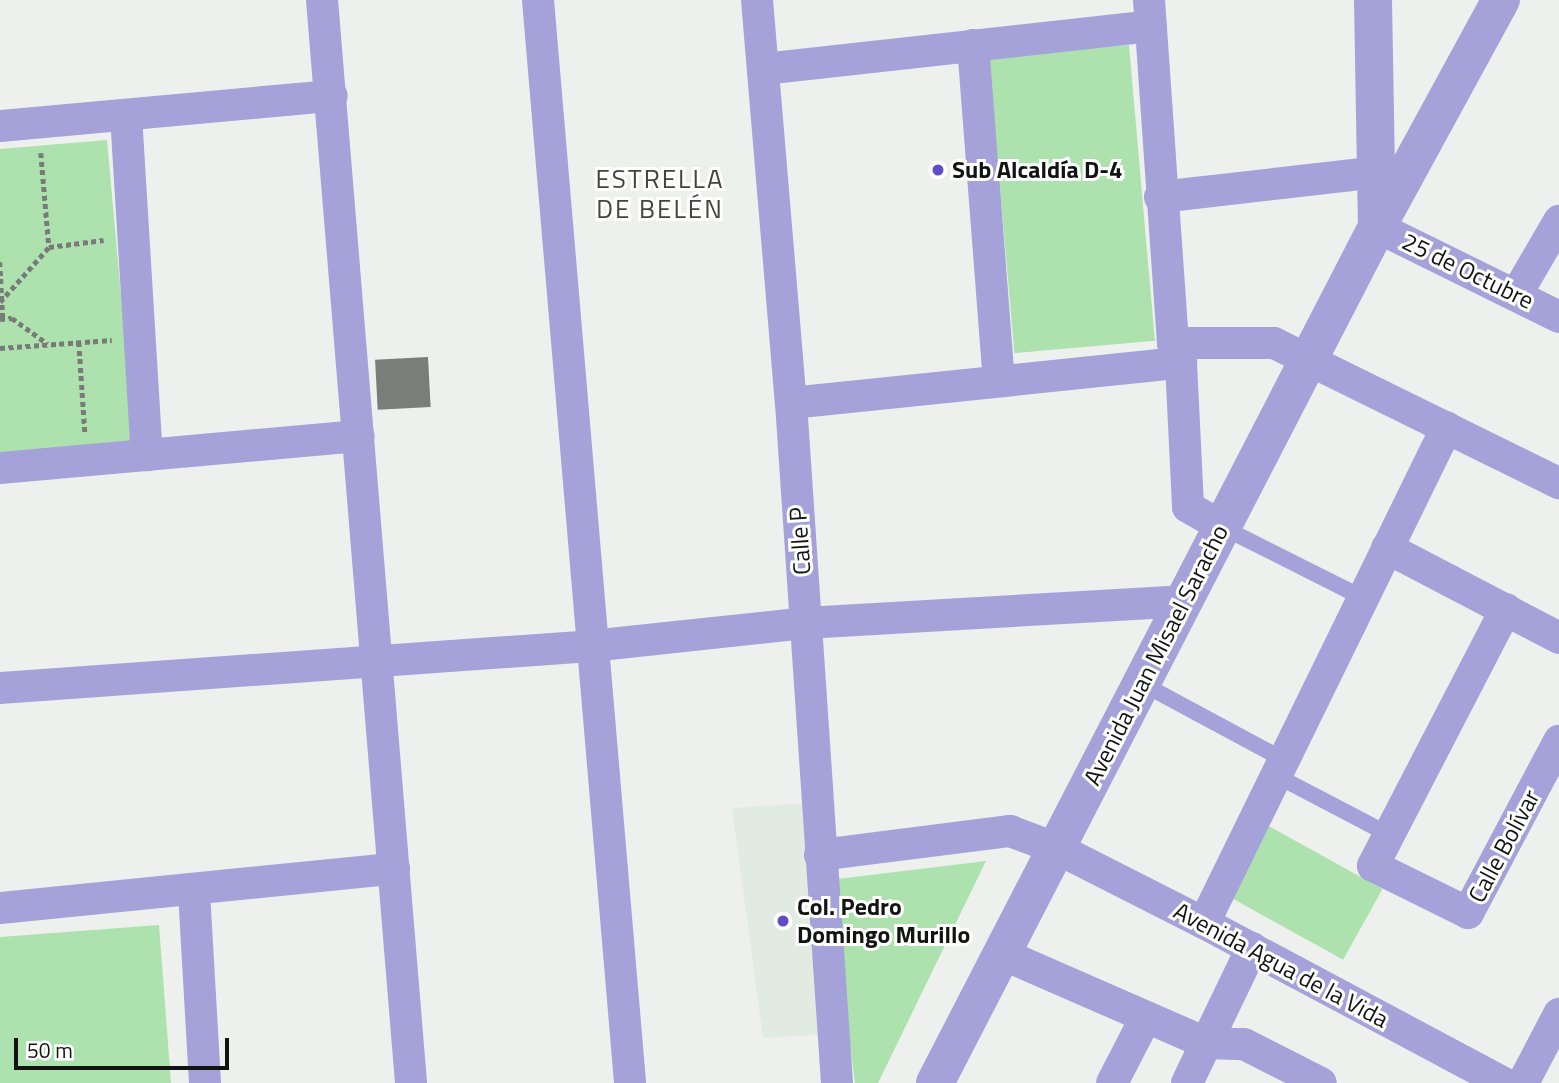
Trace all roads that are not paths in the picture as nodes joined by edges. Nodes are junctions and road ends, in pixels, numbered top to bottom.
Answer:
1 (322, 0) edge
2 (538, 0) edge
3 (757, 0) edge
4 (1373, 0) edge
5 (1501, 0) edge
6 (1150, 13) edge
7 (973, 45) junction
8 (763, 69) junction
9 (332, 96) junction
10 (126, 115) junction
11 (0, 126) edge
12 (1378, 172) junction
13 (1160, 197) junction
14 (1559, 221) edge
15 (1377, 227) junction
16 (1516, 295) junction
17 (1559, 317) edge
18 (1177, 353) junction
19 (1308, 362) junction
20 (999, 380) junction
21 (791, 403) junction
22 (1447, 427) junction
23 (359, 436) junction
24 (146, 455) junction
25 (0, 468) edge
26 (1559, 483) edge
27 (1222, 527) junction
28 (1387, 548) junction
29 (1363, 598) junction
30 (1182, 601) junction
31 (1506, 609) junction
32 (805, 623) junction
33 (1557, 633) edge
34 (591, 646) junction
35 (378, 662) junction
36 (1140, 683) junction
37 (0, 688) edge
38 (1559, 741) edge
39 (1281, 768) junction
40 (1390, 835) junction
41 (1058, 849) junction
42 (820, 855) junction
43 (394, 869) junction
44 (194, 892) junction
45 (0, 908) edge
46 (1204, 923) junction
47 (1252, 948) junction
48 (1000, 953) junction
49 (1559, 1014) edge
50 (1146, 1017) junction
51 (1206, 1043) junction
52 (1491, 1080) edge
53 (205, 1083) edge
54 (411, 1083) edge
55 (630, 1083) edge
56 (837, 1083) edge
57 (934, 1083) edge
58 (1112, 1083) edge
59 (1187, 1083) edge
60 (1321, 1083) edge
61 (1523, 1083) edge

1 - 9 street
2 - 34 street
3 - 8 street, Calle P
4 - 12 street, Avenida Juan Misael Saracho
5 - 15 street, Avenida Juan Misael Saracho
6 - 7 street
6 - 13 street
7 - 8 street
7 - 20 street
8 - 21 street, Calle P
9 - 10 street
9 - 23 street
10 - 11 street
10 - 24 street
12 - 13 street
12 - 15 street, Avenida Juan Misael Saracho
13 - 18 street
14 - 16 street
15 - 16 street, 25 de Octubre
15 - 19 street, Avenida Juan Misael Saracho
16 - 17 street, 25 de Octubre
18 - 19 street
18 - 20 street
18 - 27 street
19 - 22 street
19 - 27 street, Avenida Juan Misael Saracho
20 - 21 street
21 - 32 street, Calle P
22 - 26 street
22 - 28 street
23 - 24 street
23 - 35 street
24 - 25 street
27 - 29 lane
27 - 30 street, Avenida Juan Misael Saracho
28 - 29 street
28 - 31 street
29 - 39 street
30 - 32 street
30 - 36 street, Avenida Juan Misael Saracho
31 - 33 street
31 - 40 street
32 - 34 street
32 - 42 street, Calle P
34 - 35 street
34 - 55 street
35 - 37 street
35 - 43 street
36 - 39 lane
36 - 41 street, Avenida Juan Misael Saracho
38 - 40 street, Calle Bolívar
39 - 40 lane
39 - 46 street
41 - 42 street, Avenida Agua de la Vida
41 - 46 street, Avenida Agua de la Vida
41 - 48 street, Avenida Juan Misael Saracho
42 - 56 street, Calle P
43 - 44 street
43 - 54 street
44 - 45 street
44 - 53 street
46 - 47 street, Avenida Agua de la Vida
47 - 51 street
47 - 52 street, Avenida Agua de la Vida
48 - 50 street
48 - 57 street, Avenida Juan Misael Saracho
49 - 61 street
50 - 51 street
50 - 58 street
51 - 59 street
51 - 60 street

